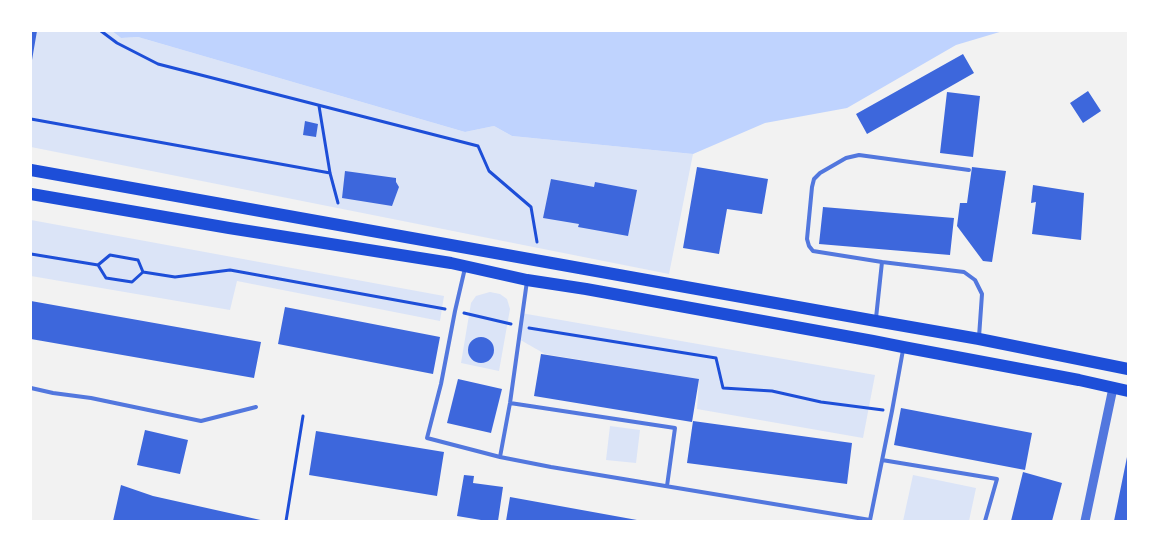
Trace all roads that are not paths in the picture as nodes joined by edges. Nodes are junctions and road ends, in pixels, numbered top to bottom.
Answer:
1 (31, 170) edge
2 (969, 170) dead end
3 (31, 194) edge
4 (882, 262) junction
5 (466, 267) junction
6 (527, 280) junction
7 (876, 321) junction
8 (979, 340) junction
9 (903, 347) junction
10 (1128, 369) edge
11 (31, 388) edge
12 (1112, 388) junction
13 (1128, 391) edge
14 (510, 403) junction
15 (256, 407) dead end
16 (500, 457) junction
17 (882, 460) junction
18 (667, 486) junction
19 (984, 521) edge
20 (1085, 521) edge

1 - 7 main road
2 - 4 lane
3 - 5 main road
4 - 7 lane
4 - 8 lane
5 - 6 main road
5 - 16 lane
6 - 9 main road
6 - 14 lane
7 - 8 main road
8 - 10 main road
9 - 12 main road
9 - 17 lane
11 - 15 lane
12 - 13 main road
12 - 20 street
14 - 16 lane
14 - 18 lane
16 - 18 lane
17 - 18 lane
17 - 19 lane

